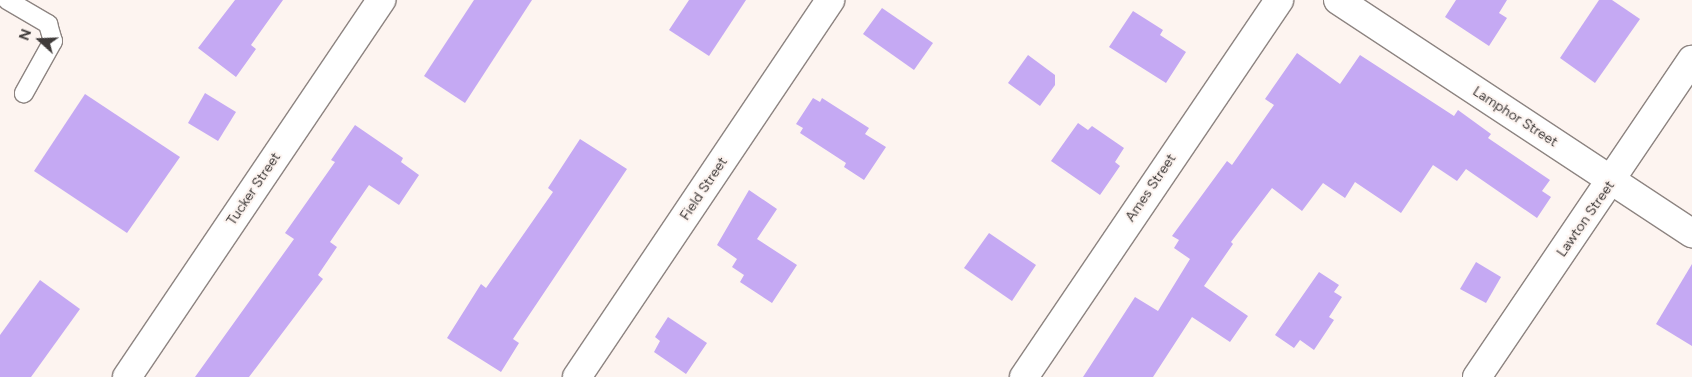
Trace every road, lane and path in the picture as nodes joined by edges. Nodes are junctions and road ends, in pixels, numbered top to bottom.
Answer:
1 (8, 0) edge
2 (381, 0) edge
3 (830, 0) edge
4 (1279, 0) edge
5 (1338, 0) edge
6 (1692, 60) edge
7 (24, 93) dead end
8 (1612, 181) junction
9 (1692, 233) edge
10 (127, 377) edge
11 (577, 377) edge
12 (1024, 377) edge
13 (1477, 377) edge

1 - 7 lane
2 - 10 street, Tucker Street
3 - 11 street, Field Street
4 - 12 street, Ames Street
5 - 8 street, Lamphor Street
6 - 8 street, Lawton Street
8 - 9 street, Lamphor Street
8 - 13 street, Lawton Street

